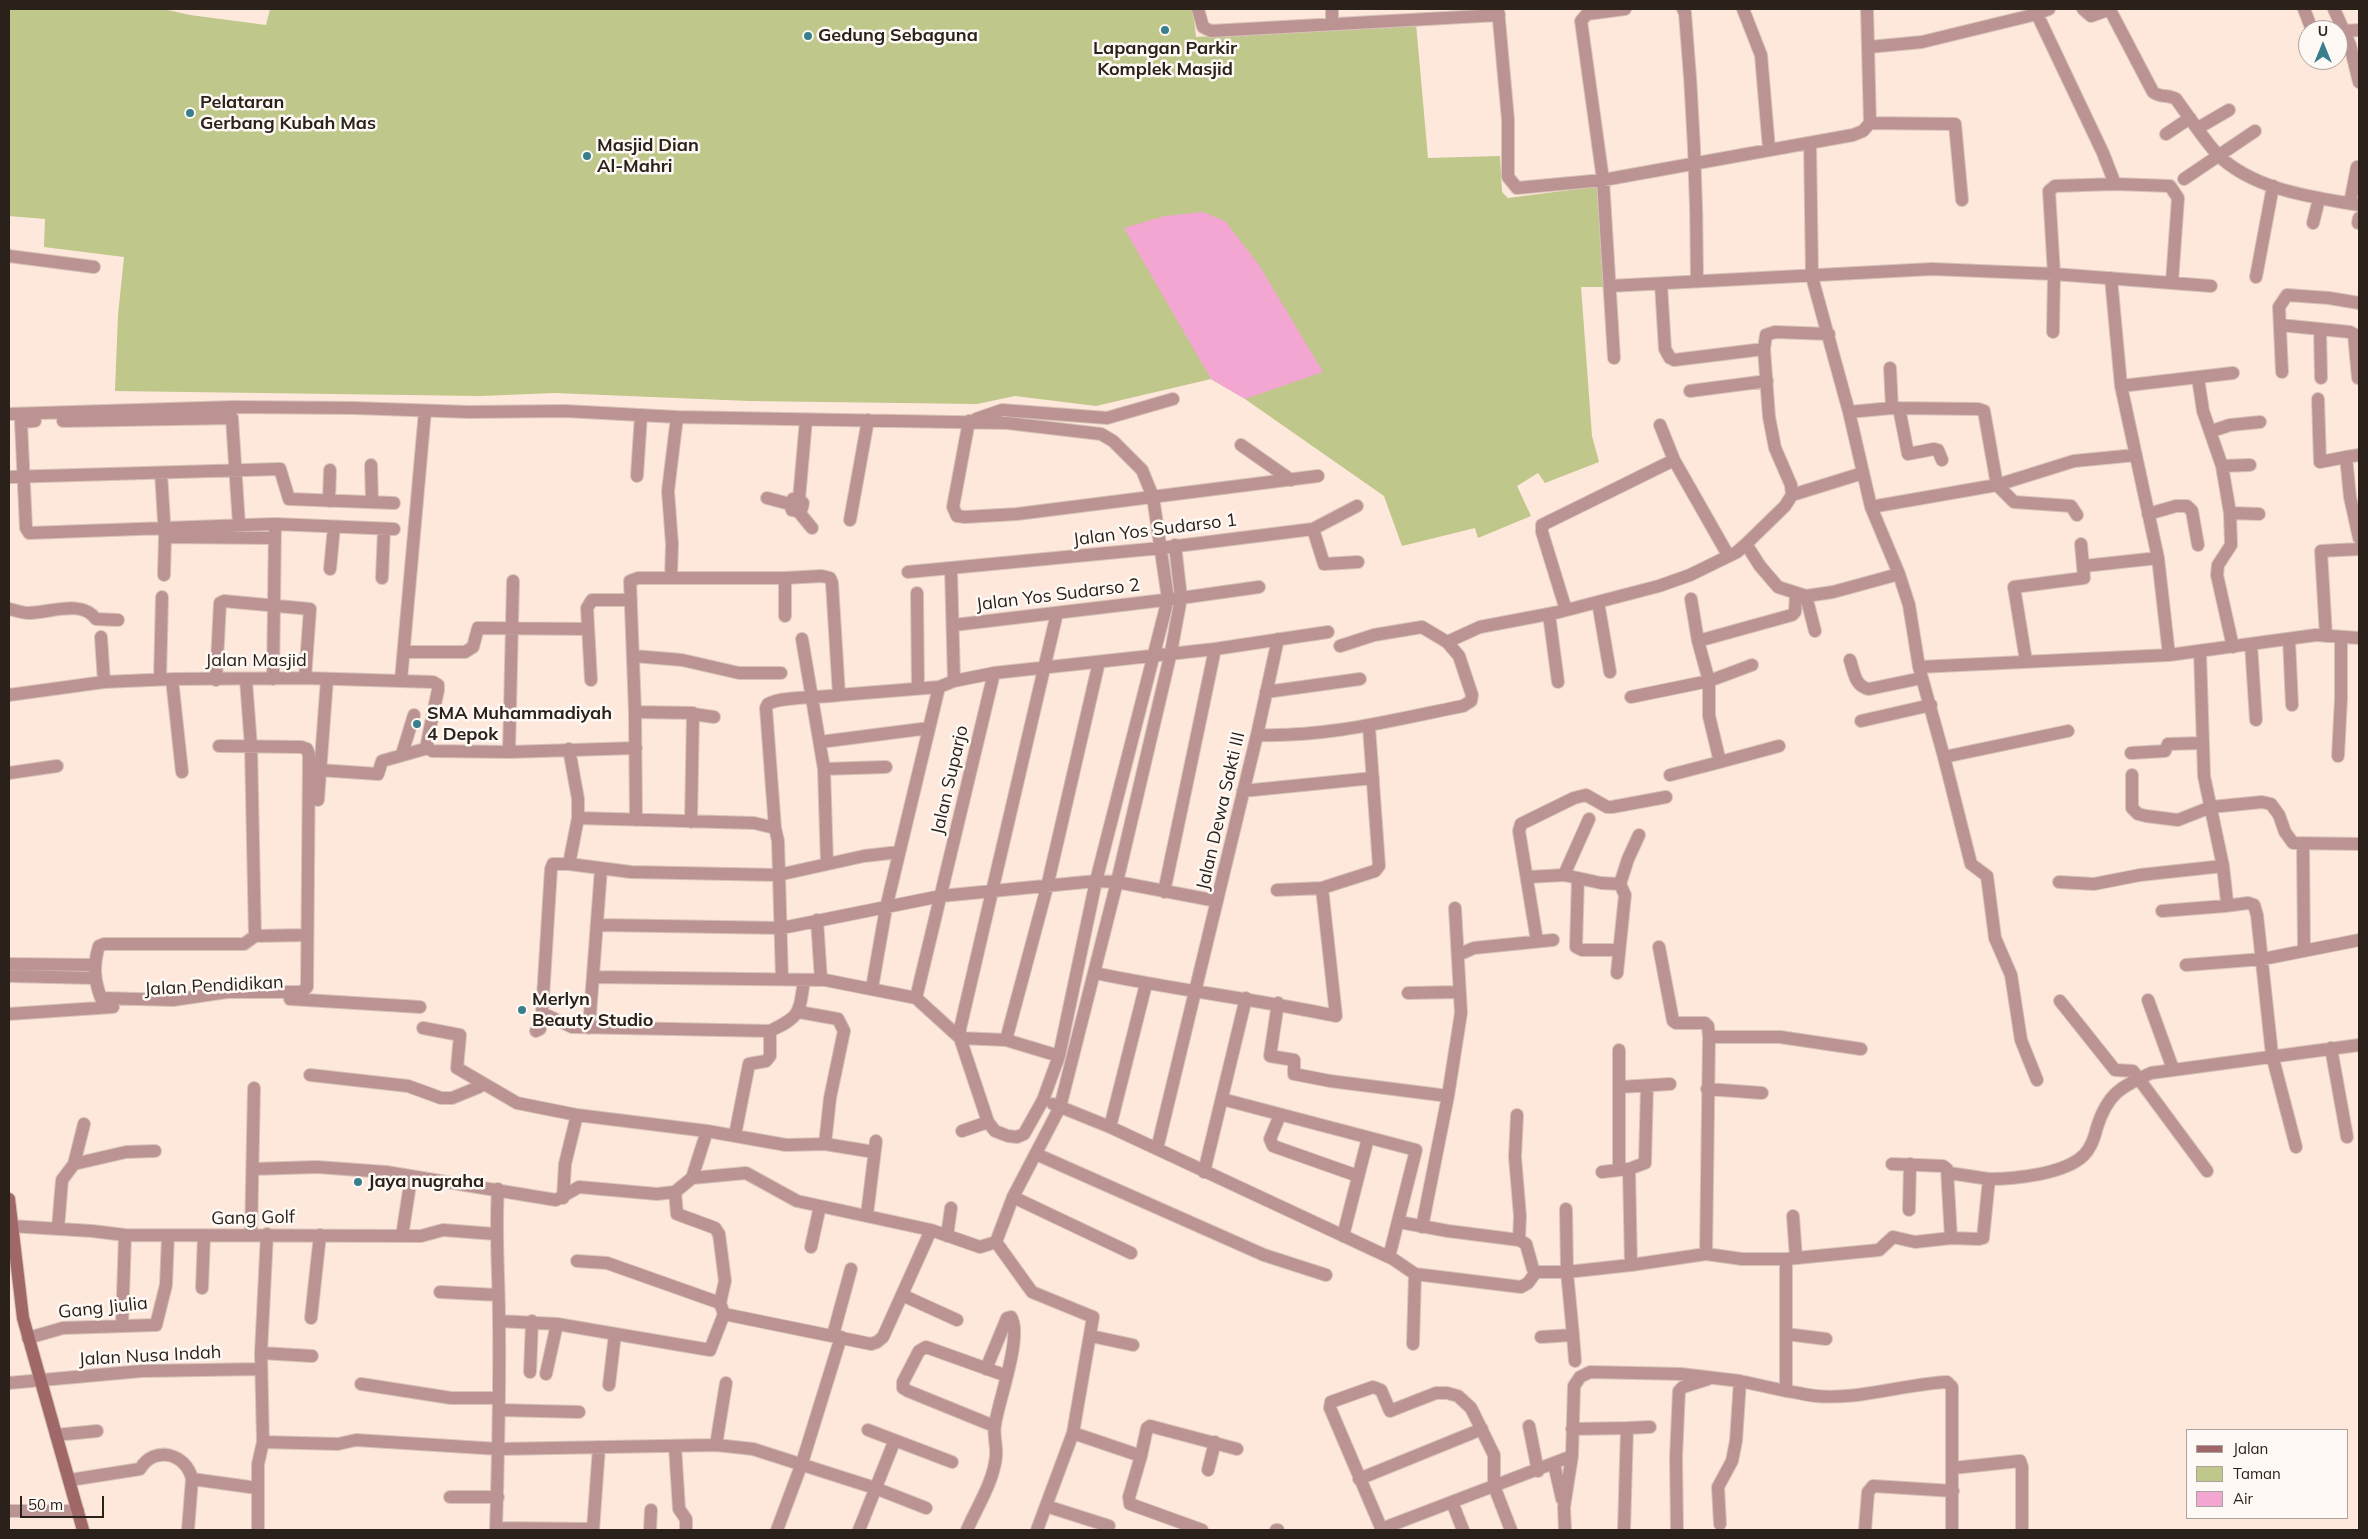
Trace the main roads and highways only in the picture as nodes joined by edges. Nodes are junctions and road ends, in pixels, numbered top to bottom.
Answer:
1 (9, 1199) edge
2 (83, 1530) edge

1 - 2 main road

